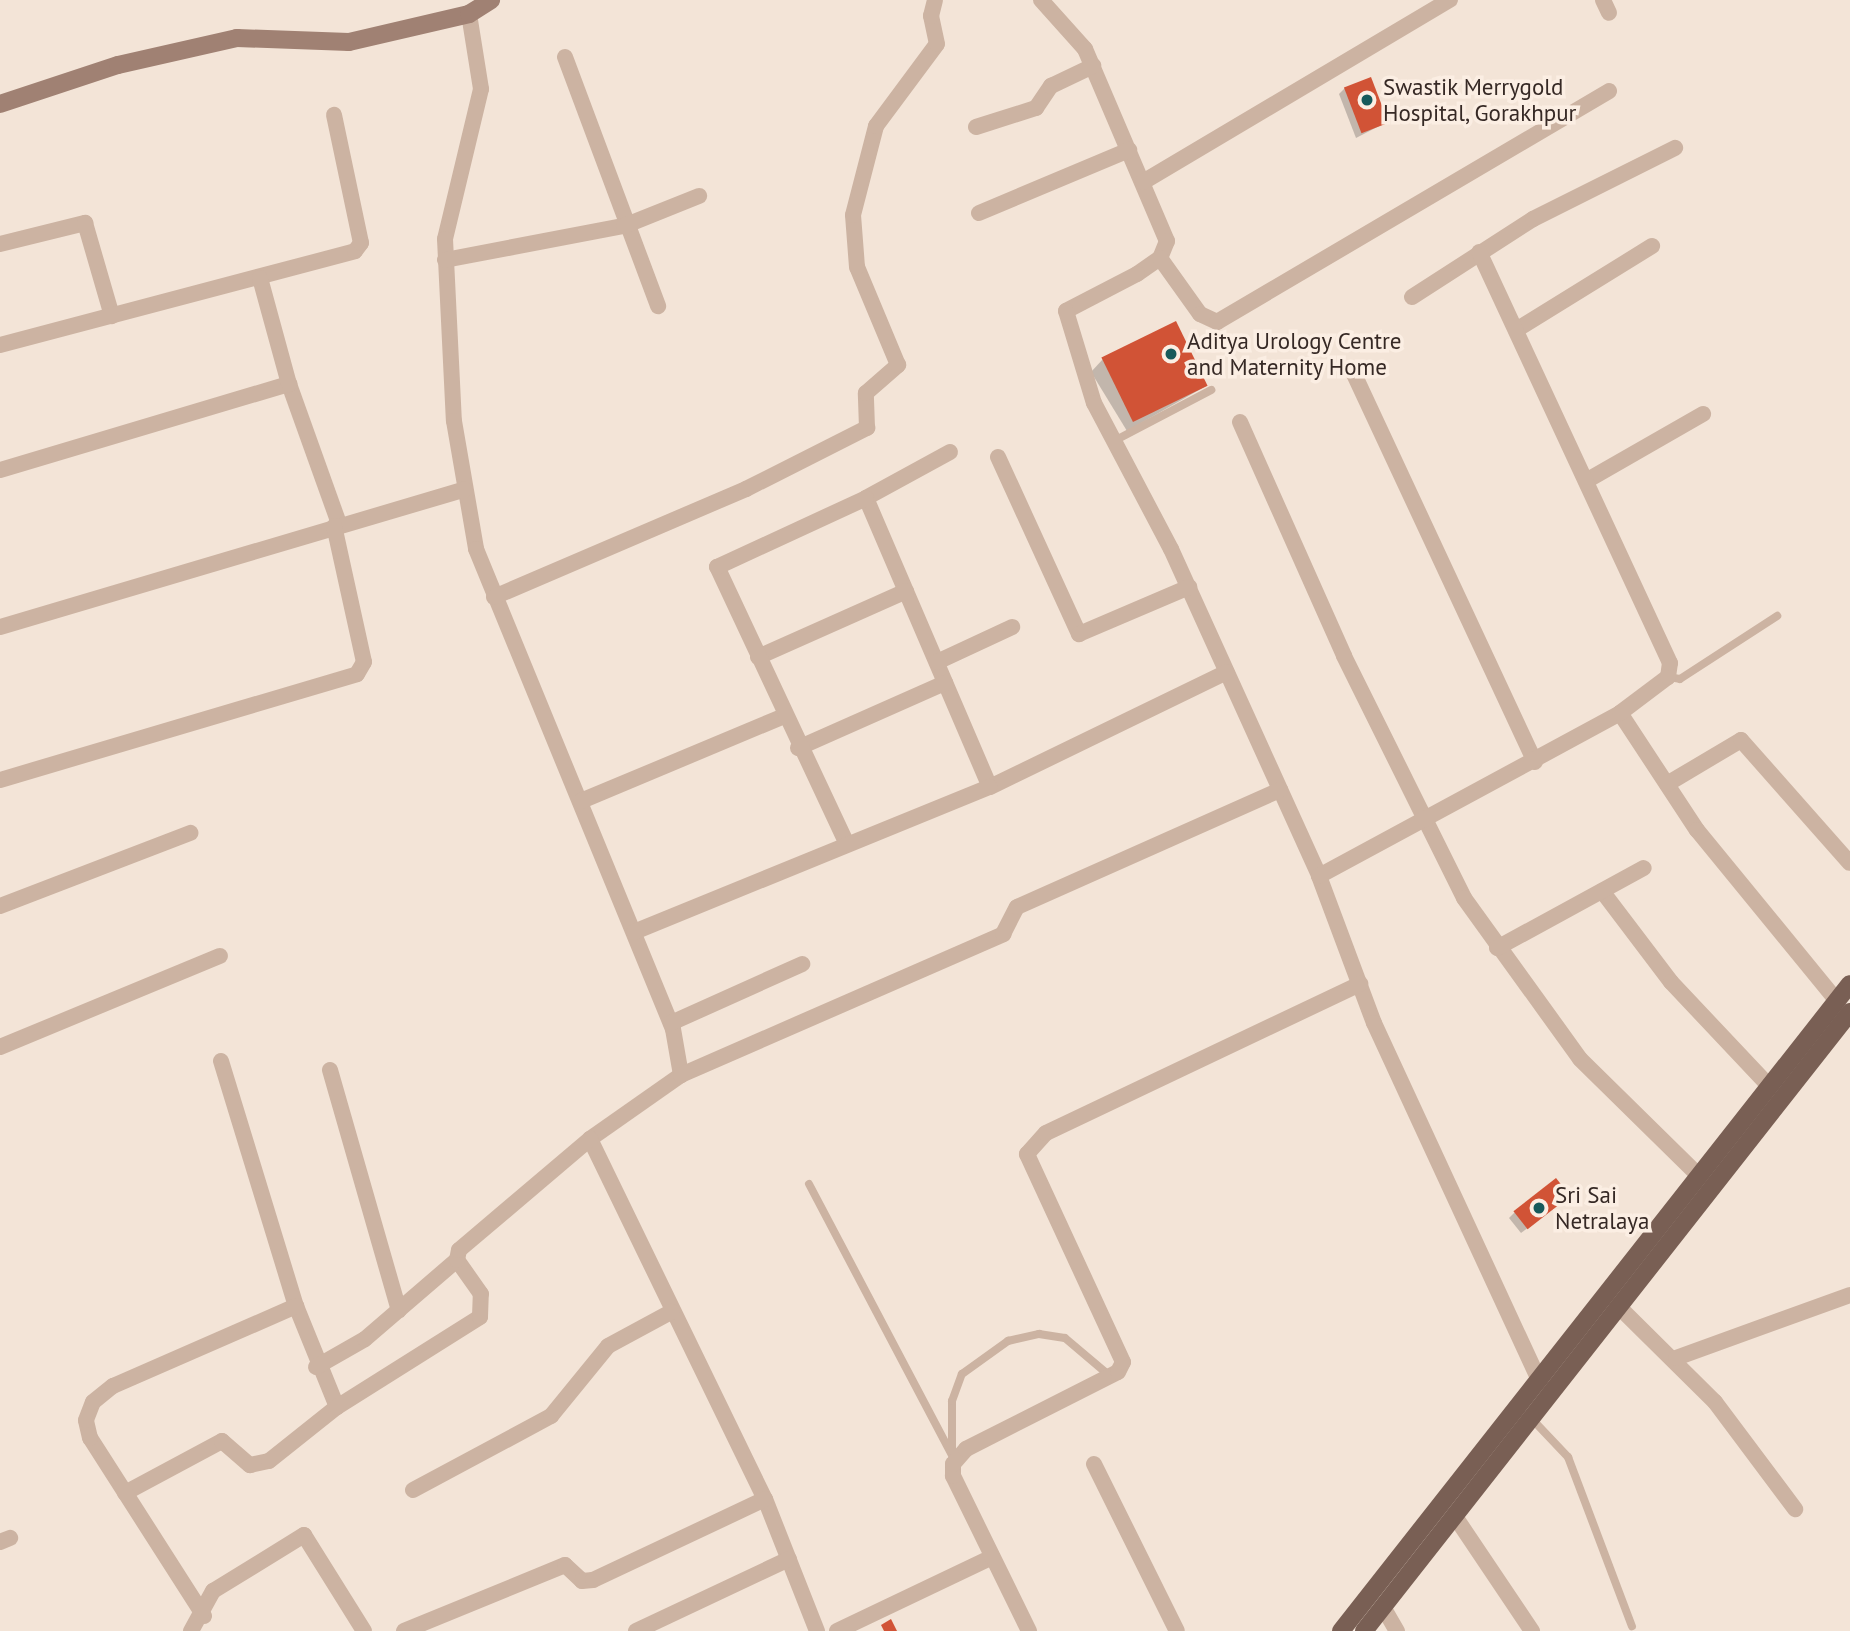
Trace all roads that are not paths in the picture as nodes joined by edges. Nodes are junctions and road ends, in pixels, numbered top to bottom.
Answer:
1 (491, 0) edge
2 (935, 0) edge
3 (1041, 0) edge
4 (1450, 0) edge
5 (469, 14) junction
6 (565, 57) dead end
7 (1093, 66) junction
8 (1609, 91) dead end
9 (0, 104) edge
10 (334, 115) dead end
11 (976, 127) dead end
12 (1675, 148) dead end
13 (1129, 150) junction
14 (1143, 182) junction
15 (699, 195) dead end
16 (979, 213) dead end
17 (624, 226) junction
18 (0, 244) edge
19 (1652, 246) dead end
20 (1479, 252) junction
21 (1160, 258) junction
22 (445, 260) junction
23 (260, 278) junction
24 (1412, 297) dead end
25 (658, 306) dead end
26 (112, 316) junction
27 (1516, 330) junction
28 (0, 345) edge
29 (1354, 374) dead end
30 (289, 384) junction
31 (1211, 390) dead end
32 (1703, 414) dead end
33 (1240, 422) dead end
34 (1114, 441) junction
35 (950, 452) dead end
36 (998, 457) dead end
37 (0, 470) edge
38 (1586, 481) junction
39 (465, 489) junction
40 (866, 498) junction
41 (337, 525) junction
42 (1188, 587) junction
43 (906, 591) junction
44 (494, 597) junction
45 (1777, 616) dead end
46 (0, 627) edge
47 (1012, 627) dead end
48 (758, 657) junction
49 (937, 663) junction
50 (1227, 672) junction
51 (1668, 677) junction
52 (945, 682) junction
53 (1620, 713) junction
54 (785, 716) junction
55 (799, 748) junction
56 (1535, 762) junction
57 (0, 780) edge
58 (1667, 784) junction
59 (990, 787) junction
60 (1280, 790) junction
61 (581, 801) junction
62 (1424, 823) junction
63 (190, 833) dead end
64 (846, 842) junction
65 (1850, 863) edge
66 (1644, 869) dead end
67 (1320, 876) junction
68 (1602, 891) junction
69 (0, 906) edge
70 (634, 932) junction
71 (1497, 948) junction
72 (220, 956) dead end
73 (802, 964) dead end
74 (1360, 984) junction
75 (1850, 984) edge
76 (1843, 1006) edge
77 (671, 1023) junction
78 (0, 1047) edge
79 (221, 1061) dead end
80 (330, 1070) dead end
81 (681, 1074) junction
82 (1770, 1087) junction
83 (590, 1139) junction
84 (1700, 1177) junction
85 (809, 1184) dead end
86 (457, 1260) junction
87 (1850, 1295) edge
88 (1617, 1305) junction
89 (296, 1306) junction
90 (399, 1310) junction
91 (671, 1312) junction
92 (1676, 1358) junction
93 (316, 1367) junction
94 (1110, 1376) junction
95 (1540, 1382) junction
96 (337, 1407) junction
97 (1530, 1417) junction
98 (953, 1460) junction
99 (1094, 1464) dead end
100 (413, 1490) dead end
101 (125, 1493) junction
102 (765, 1499) junction
103 (1794, 1508) dead end
104 (1454, 1515) junction
105 (992, 1558) junction
106 (789, 1559) junction
107 (1383, 1607) junction
108 (204, 1616) junction
109 (1632, 1626) dead end
110 (191, 1631) edge
111 (364, 1631) edge
112 (404, 1631) edge
113 (636, 1631) edge
114 (817, 1631) edge
115 (837, 1631) edge
116 (1030, 1631) edge
117 (1177, 1631) edge
118 (1341, 1631) edge
119 (1364, 1631) edge
120 (1397, 1631) edge
121 (1532, 1631) edge

1 - 5 street
2 - 44 street
3 - 7 street
4 - 14 street
5 - 9 street
5 - 22 street
6 - 17 street
7 - 11 street
7 - 13 street
8 - 21 street
10 - 23 street
12 - 20 street
13 - 14 street
13 - 16 street
14 - 21 street
15 - 17 street
17 - 22 street
17 - 25 street
18 - 26 street
19 - 27 street
20 - 24 street
20 - 27 street
21 - 34 street
22 - 39 street
23 - 26 street
23 - 30 street
26 - 28 street
27 - 38 street
29 - 56 street
30 - 37 street
30 - 41 street
31 - 34 lane
32 - 38 street
33 - 62 street
34 - 42 street
35 - 40 street
36 - 42 street
38 - 51 street
39 - 41 street
39 - 44 street
40 - 43 street
40 - 48 street
41 - 46 street
41 - 57 street
42 - 50 street
43 - 48 street
43 - 49 street
44 - 61 street
45 - 51 lane
47 - 49 street
48 - 54 street
49 - 52 street
50 - 59 street
50 - 60 street
51 - 53 street
52 - 55 street
52 - 59 street
53 - 56 street
53 - 58 street
54 - 55 street
54 - 61 street
55 - 64 street
56 - 62 street
58 - 65 street
58 - 76 street
59 - 64 street
60 - 67 street
60 - 81 street
61 - 70 street
62 - 67 street
62 - 71 street
63 - 69 street
64 - 70 street
66 - 68 street
67 - 74 street
68 - 71 street
68 - 82 street
70 - 77 street
71 - 84 street
72 - 78 street
73 - 77 street
74 - 94 street
74 - 95 street
75 - 76 main road
76 - 82 main road
76 - 88 main road
77 - 81 street
79 - 89 street
80 - 90 street
81 - 83 street
82 - 84 main road
83 - 86 street
83 - 91 street
84 - 95 main road
85 - 98 lane
86 - 90 street
86 - 96 street
87 - 92 street
88 - 92 street
88 - 97 main road
89 - 93 street
89 - 101 street
90 - 93 street
91 - 100 street
91 - 102 street
92 - 103 street
93 - 96 street
94 - 98 street
94 - 98 lane
95 - 118 main road
96 - 101 street
97 - 104 main road
97 - 109 lane
98 - 105 street
99 - 117 street
101 - 108 street
102 - 106 street
102 - 112 street
104 - 107 main road
104 - 121 street
105 - 115 street
105 - 116 street
106 - 113 street
106 - 114 street
107 - 119 main road
107 - 120 street
108 - 110 street
108 - 111 street

